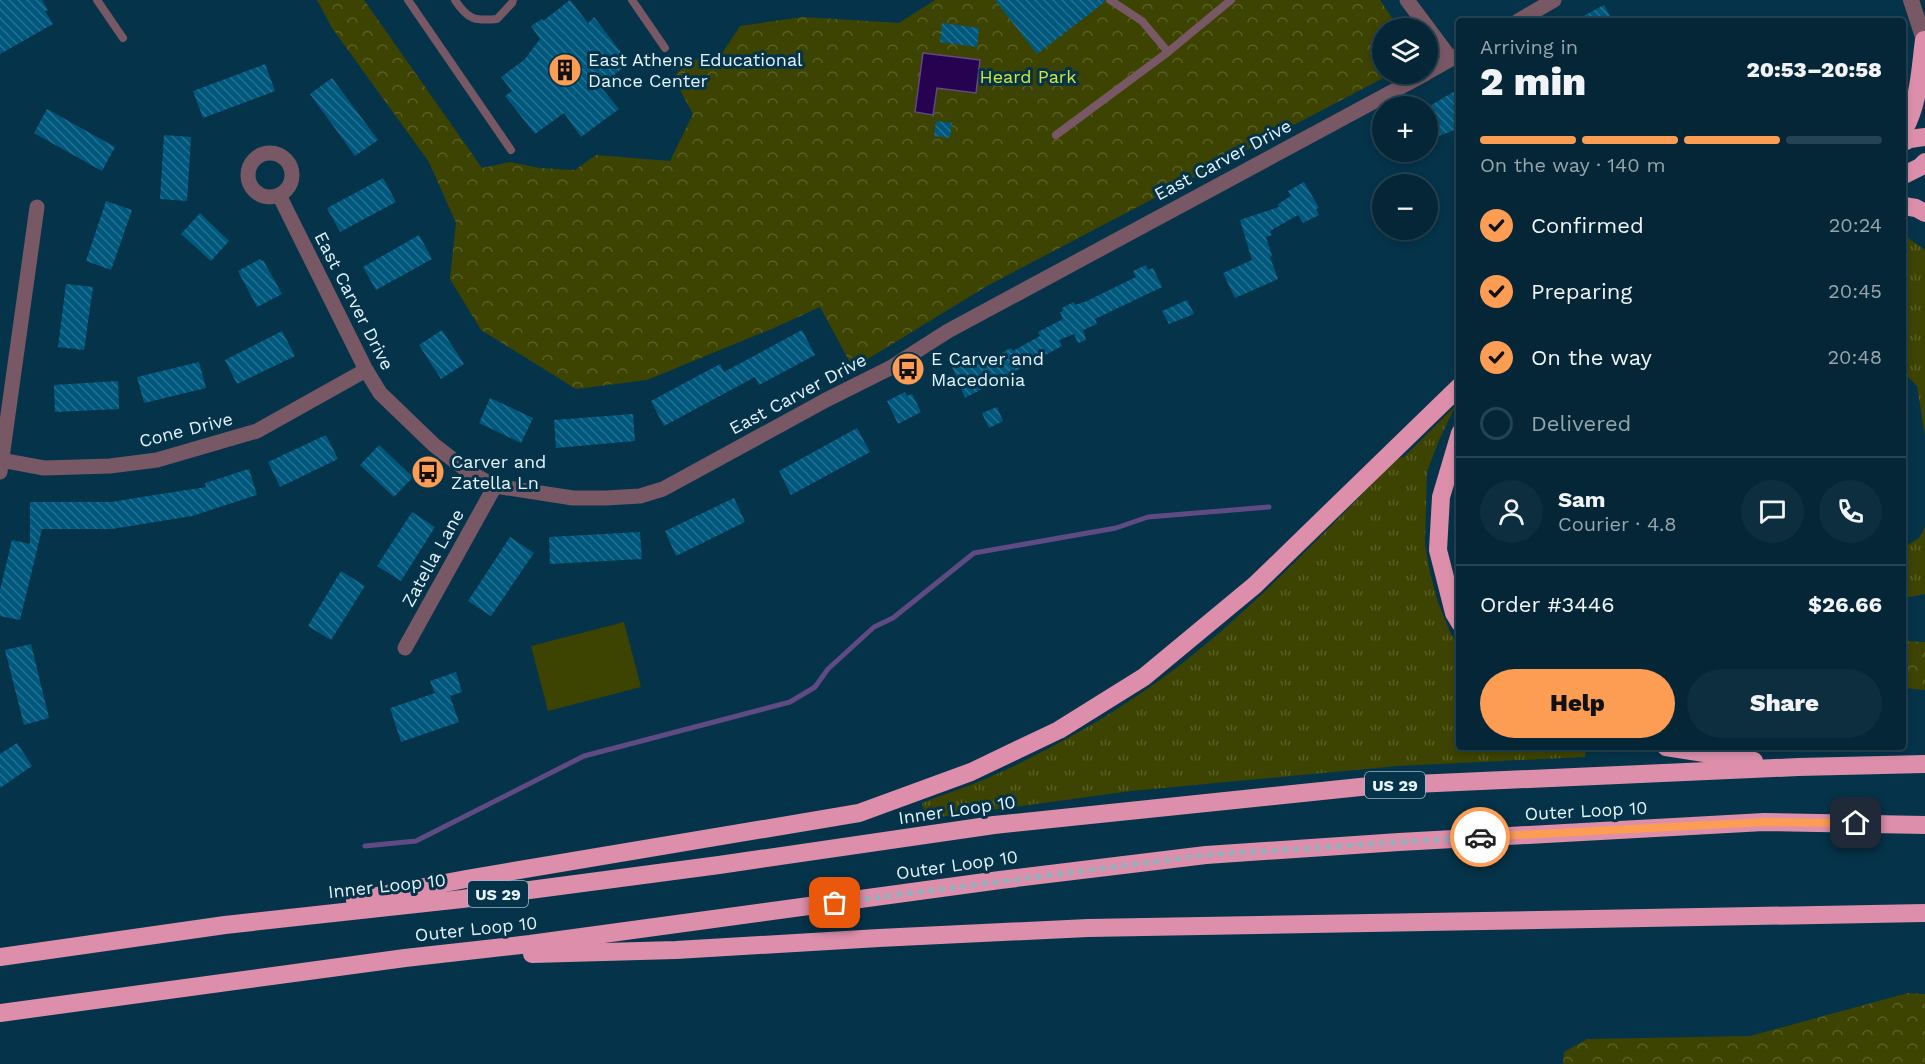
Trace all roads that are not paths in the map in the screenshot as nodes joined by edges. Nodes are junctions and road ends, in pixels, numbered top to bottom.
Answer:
1 (98, 0) edge
2 (408, 0) edge
3 (455, 0) edge
4 (513, 0) edge
5 (632, 0) edge
6 (1110, 0) edge
7 (1231, 0) edge
8 (1407, 0) edge
9 (1554, 0) edge
10 (1911, 0) edge
11 (1523, 18) edge
12 (123, 38) dead end
13 (1924, 42) edge
14 (664, 48) dead end
15 (1168, 52) junction
16 (1455, 57) edge
17 (1438, 66) edge
18 (1406, 84) edge
19 (1906, 126) edge
20 (1056, 135) dead end
21 (1925, 137) edge
22 (1906, 141) edge
23 (511, 150) dead end
24 (1925, 162) edge
25 (1906, 174) edge
26 (279, 195) dead end
27 (1906, 206) edge
28 (37, 207) dead end
29 (1925, 213) edge
30 (366, 370) junction
31 (1456, 390) edge
32 (1456, 446) edge
33 (1, 464) edge
34 (495, 486) junction
35 (1456, 616) edge
36 (405, 648) dead end
37 (1686, 750) edge
38 (1925, 764) edge
39 (1797, 767) junction
40 (1925, 825) edge
41 (1925, 913) edge
42 (225, 925) junction
43 (0, 957) edge
44 (405, 958) junction
45 (0, 1013) edge

1 - 12 lane
2 - 23 lane
3 - 4 lane
5 - 14 lane
6 - 15 lane
7 - 15 lane
8 - 16 street
9 - 11 street
10 - 13 street
13 - 19 highway
15 - 20 lane
16 - 17 street, East Carver Drive
18 - 34 street, East Carver Drive
21 - 22 highway
24 - 25 highway
26 - 30 street, East Carver Drive
27 - 29 highway
28 - 33 street
30 - 33 street, Cone Drive
30 - 34 street, East Carver Drive
31 - 42 highway
32 - 35 highway
34 - 36 street, Zatella Lane
37 - 39 highway
38 - 39 highway, Inner Loop 10 / US 29
39 - 42 highway, Inner Loop 10 / US 29
40 - 44 highway, Outer Loop 10
41 - 44 highway
42 - 43 highway, Inner Loop 10 / US 29
44 - 45 highway, Outer Loop 10

